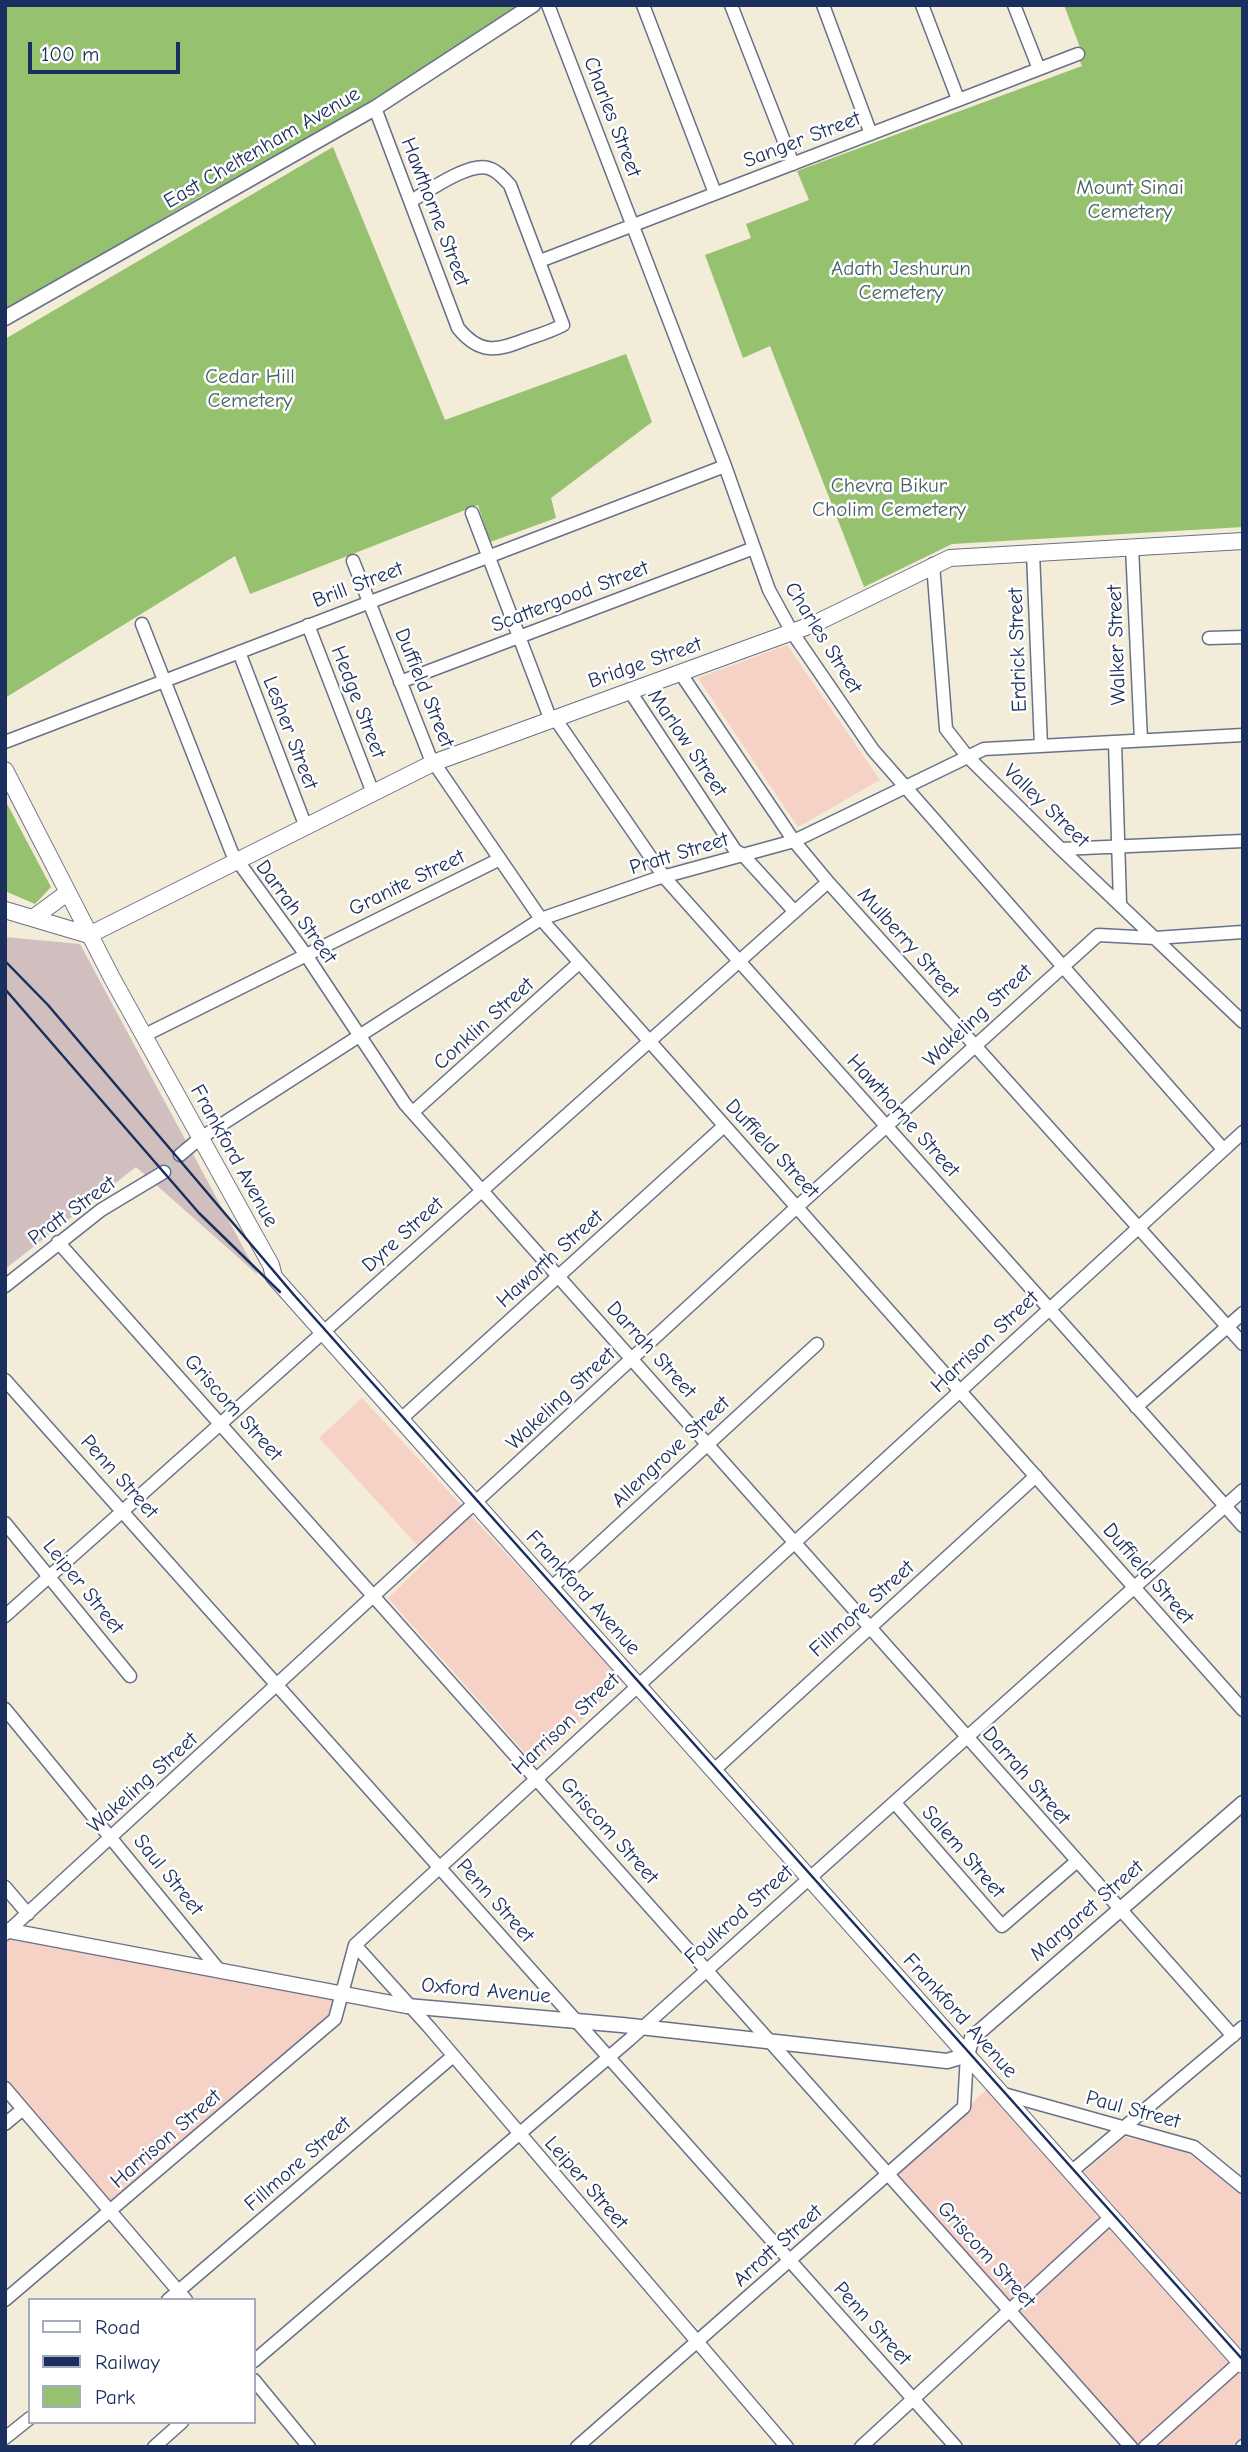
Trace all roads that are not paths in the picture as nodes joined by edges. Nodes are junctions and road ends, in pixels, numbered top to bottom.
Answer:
1 (533, 5) edge
2 (548, 5) edge
3 (643, 5) edge
4 (732, 5) edge
5 (822, 5) edge
6 (922, 5) edge
7 (1014, 5) edge
8 (1078, 54) dead end
9 (1039, 69) junction
10 (958, 99) junction
11 (375, 108) junction
12 (871, 134) junction
13 (793, 164) junction
14 (715, 193) junction
15 (411, 201) junction
16 (633, 225) junction
17 (540, 261) junction
18 (5, 318) edge
19 (725, 466) junction
20 (472, 513) dead end
21 (1243, 541) edge
22 (1132, 547) junction
23 (754, 548) junction
24 (1033, 554) junction
25 (490, 556) junction
26 (353, 561) dead end
27 (933, 564) junction
28 (370, 601) junction
29 (142, 624) dead end
30 (308, 625) junction
31 (792, 632) junction
32 (521, 636) junction
33 (1243, 637) edge
34 (1209, 638) dead end
35 (239, 652) junction
36 (681, 674) junction
37 (165, 679) junction
38 (400, 682) junction
39 (629, 690) junction
40 (552, 718) junction
41 (1243, 735) edge
42 (1140, 740) junction
43 (5, 742) edge
44 (1115, 742) junction
45 (1041, 746) junction
46 (967, 756) junction
47 (433, 763) junction
48 (5, 770) edge
49 (903, 786) junction
50 (373, 793) junction
51 (306, 827) junction
52 (794, 841) junction
53 (1243, 841) edge
54 (1119, 846) junction
55 (1061, 849) junction
56 (743, 855) junction
57 (500, 859) junction
58 (236, 861) junction
59 (665, 878) junction
60 (828, 882) junction
61 (67, 893) junction
62 (1120, 903) junction
63 (5, 910) edge
64 (794, 911) junction
65 (33, 918) junction
66 (541, 919) junction
67 (1243, 932) edge
68 (89, 935) junction
69 (1155, 938) junction
70 (306, 955) junction
71 (739, 961) junction
72 (579, 963) junction
73 (1060, 967) junction
74 (1243, 1021) edge
75 (143, 1036) junction
76 (359, 1036) junction
77 (649, 1042) junction
78 (975, 1046) junction
79 (413, 1112) junction
80 (724, 1126) junction
81 (886, 1127) junction
82 (1243, 1132) edge
83 (199, 1139) junction
84 (1223, 1149) junction
85 (180, 1155) tunnel mouth
86 (164, 1172) tunnel mouth
87 (482, 1190) junction
88 (798, 1206) junction
89 (1136, 1228) junction
90 (58, 1242) junction
91 (559, 1277) junction
92 (5, 1286) edge
93 (1048, 1310) junction
94 (1243, 1313) edge
95 (1227, 1327) junction
96 (324, 1332) junction
97 (817, 1344) dead end
98 (1243, 1344) edge
99 (633, 1359) junction
100 (5, 1380) edge
101 (961, 1390) junction
102 (1136, 1407) junction
103 (401, 1419) junction
104 (222, 1424) junction
105 (708, 1443) junction
106 (1036, 1476) junction
107 (1243, 1490) edge
108 (476, 1503) junction
109 (1224, 1506) junction
110 (124, 1511) junction
111 (5, 1523) edge
112 (1243, 1526) edge
113 (794, 1542) junction
114 (50, 1577) junction
115 (1135, 1587) junction
116 (551, 1588) junction
117 (375, 1597) junction
118 (5, 1616) edge
119 (870, 1628) junction
120 (130, 1676) dead end
121 (278, 1684) junction
122 (637, 1685) junction
123 (5, 1709) edge
124 (1243, 1710) edge
125 (965, 1736) junction
126 (713, 1771) junction
127 (537, 1779) junction
128 (895, 1803) junction
129 (1243, 1803) edge
130 (112, 1837) junction
131 (1076, 1861) junction
132 (440, 1867) junction
133 (808, 1878) junction
134 (5, 1887) edge
135 (1120, 1910) junction
136 (28, 1914) junction
137 (6, 1932) edge
138 (355, 1945) junction
139 (219, 1969) junction
140 (707, 1969) junction
141 (342, 1994) junction
142 (407, 2006) junction
143 (576, 2020) junction
144 (642, 2028) junction
145 (1238, 2031) edge
146 (773, 2043) junction
147 (967, 2055) junction
148 (610, 2056) junction
149 (452, 2057) junction
150 (5, 2088) edge
151 (1000, 2093) junction
152 (23, 2109) junction
153 (5, 2124) edge
154 (1125, 2128) junction
155 (519, 2135) junction
156 (1071, 2172) junction
157 (888, 2174) junction
158 (1243, 2187) edge
159 (110, 2212) junction
160 (1111, 2217) junction
161 (790, 2261) junction
162 (178, 2297) edge
163 (5, 2300) edge
164 (1010, 2311) junction
165 (698, 2343) junction
166 (256, 2359) edge
167 (1242, 2362) edge
168 (256, 2382) edge
169 (914, 2400) junction
170 (28, 2420) edge
171 (180, 2424) edge
172 (8, 2440) edge
173 (154, 2447) edge
174 (309, 2447) edge
175 (577, 2447) edge
176 (787, 2447) edge
177 (861, 2447) edge
178 (956, 2447) edge
179 (1131, 2447) edge
180 (1145, 2447) edge

1 - 11 street, East Cheltenham Avenue
2 - 16 street, Charles Street
3 - 14 street
4 - 13 street
5 - 12 street
6 - 10 street
7 - 9 street
8 - 9 street, Sanger Street
9 - 10 street, Sanger Street
10 - 12 street, Sanger Street
11 - 15 street, Hawthorne Street
11 - 18 street, East Cheltenham Avenue
12 - 13 street, Sanger Street
13 - 14 street, Sanger Street
14 - 16 street, Sanger Street
15 - 17 street
15 - 17 street, Hawthorne Street
16 - 17 street, Sanger Street
16 - 19 street, Charles Street
19 - 23 street, Charles Street
19 - 25 street, Brill Street
20 - 25 street, Hawthorne Street
21 - 22 main road, Bridge Street
22 - 24 main road, Bridge Street
22 - 42 street, Walker Street
23 - 31 street, Charles Street
23 - 32 street, Scattergood Street
24 - 27 main road, Bridge Street
24 - 45 street, Erdrick Street
25 - 28 street, Brill Street
25 - 32 street, Hawthorne Street
26 - 28 street, Duffield Street
27 - 31 main road, Bridge Street
27 - 46 street, Valley Street
28 - 30 street, Brill Street
28 - 38 street, Duffield Street
29 - 37 street, Darrah Street
30 - 35 street, Brill Street
30 - 50 street, Hedge Street
31 - 36 main road, Bridge Street
31 - 49 street, Charles Street
32 - 38 street, Scattergood Street
32 - 40 street, Hawthorne Street
33 - 34 street
35 - 37 street, Brill Street
35 - 51 street, Lesher Street
36 - 39 main road, Bridge Street
36 - 52 street, Mulberry Street
37 - 43 street, Brill Street
37 - 58 street, Darrah Street
38 - 47 street, Duffield Street
39 - 40 main road, Bridge Street
39 - 56 street, Marlow Street
40 - 47 main road, Bridge Street
40 - 59 street, Hawthorne Street
41 - 42 street, Pratt Street
42 - 44 street, Pratt Street
44 - 45 street, Pratt Street
44 - 54 street
45 - 46 street, Pratt Street
46 - 49 street, Pratt Street
46 - 55 street, Valley Street
47 - 50 main road, Bridge Street
47 - 57 street, Duffield Street
48 - 61 main road, Frankford Avenue
49 - 52 street, Pratt Street
49 - 73 street, Charles Street
50 - 51 main road, Bridge Street
51 - 58 main road, Bridge Street
52 - 56 street, Pratt Street
52 - 60 street, Mulberry Street
53 - 54 street
54 - 55 street
54 - 62 street
55 - 62 street, Valley Street
56 - 59 street, Pratt Street
56 - 64 street, Marlow Street
57 - 66 street, Duffield Street
57 - 70 street, Granite Street
58 - 68 main road, Bridge Street
58 - 70 street, Darrah Street
59 - 66 street, Pratt Street
59 - 71 street, Hawthorne Street
60 - 64 street, Dyre Street
60 - 78 street, Mulberry Street
61 - 65 main road
61 - 68 main road, Frankford Avenue
62 - 69 street, Valley Street
63 - 65 main road
64 - 71 street, Dyre Street
65 - 68 main road
66 - 72 street, Duffield Street
66 - 76 street, Pratt Street
67 - 69 street, Wakeling Street
68 - 75 main road, Frankford Avenue
69 - 73 street, Wakeling Street
69 - 74 street, Valley Street
70 - 75 street, Granite Street
70 - 76 street, Darrah Street
71 - 77 street, Dyre Street
71 - 81 street, Hawthorne Street
72 - 77 street, Duffield Street
72 - 79 street, Conklin Street
73 - 78 street, Wakeling Street
73 - 84 street, Charles Street
75 - 83 main road, Frankford Avenue
76 - 79 street, Darrah Street
76 - 83 street, Pratt Street
77 - 80 street, Duffield Street
77 - 87 street, Dyre Street
78 - 81 street, Wakeling Street
78 - 89 street, Mulberry Street
79 - 87 street, Darrah Street
80 - 88 street, Duffield Street
80 - 91 street, Haworth Street
81 - 88 street, Wakeling Street
81 - 93 street, Hawthorne Street
82 - 84 street, Harrison Street
83 - 85 street, Pratt Street
83 - 96 main road, Frankford Avenue
84 - 89 street, Harrison Street
86 - 90 street, Pratt Street
87 - 91 street, Darrah Street
87 - 96 street, Dyre Street
88 - 99 street, Wakeling Street
88 - 101 street, Duffield Street
89 - 93 street, Harrison Street
89 - 95 street, Mulberry Street
90 - 92 street, Pratt Street
90 - 104 street, Griscom Street
91 - 99 street, Darrah Street
91 - 103 street, Haworth Street
93 - 101 street, Harrison Street
93 - 102 street, Hawthorne Street
94 - 95 street
95 - 98 street, Mulberry Street
95 - 102 street
96 - 103 main road, Frankford Avenue
96 - 104 street, Dyre Street
97 - 105 street, Allengrove Street
99 - 105 street, Darrah Street
99 - 108 street, Wakeling Street
100 - 110 street, Penn Street
101 - 106 street, Duffield Street
101 - 113 street, Harrison Street
102 - 109 street, Hawthorne Street
103 - 108 main road, Frankford Avenue
104 - 110 street, Dyre Street
104 - 117 street, Griscom Street
105 - 113 street, Darrah Street
105 - 116 street, Allengrove Street
106 - 115 street, Duffield Street
106 - 119 street, Fillmore Street
107 - 109 street, Foulkrod Street
108 - 116 main road, Frankford Avenue
108 - 117 street, Wakeling Street
109 - 112 street, Hawthorne Street
109 - 115 street, Foulkrod Street
110 - 114 street, Dyre Street
110 - 121 street, Penn Street
111 - 114 street, Leiper Street
113 - 119 street, Darrah Street
113 - 122 street, Harrison Street
114 - 118 street, Dyre Street
114 - 120 street, Leiper Street
115 - 124 street, Duffield Street
115 - 125 street, Foulkrod Street
116 - 122 main road, Frankford Avenue
117 - 121 street, Wakeling Street
117 - 127 street, Griscom Street
119 - 125 street, Darrah Street
119 - 126 street, Fillmore Street
121 - 130 street, Wakeling Street
121 - 132 street, Penn Street
122 - 126 main road, Frankford Avenue
122 - 127 street, Harrison Street
123 - 130 street, Saul Street
125 - 128 street, Foulkrod Street
125 - 131 street, Darrah Street
126 - 133 main road, Frankford Avenue
127 - 132 street, Harrison Street
127 - 140 street, Griscom Street
128 - 131 street, Salem Street
128 - 133 street, Foulkrod Street
129 - 135 street, Margaret Street
130 - 136 street, Wakeling Street
130 - 139 street, Saul Street
131 - 135 street, Darrah Street
132 - 138 street, Harrison Street
132 - 143 street, Penn Street
133 - 140 street, Foulkrod Street
133 - 147 main road, Frankford Avenue
134 - 136 street
135 - 145 street, Darrah Street
135 - 147 street, Margaret Street
136 - 137 street, Wakeling Street
137 - 139 street, Oxford Avenue
138 - 141 street, Harrison Street
138 - 142 street, Leiper Street
139 - 141 street, Oxford Avenue
140 - 144 street, Foulkrod Street
140 - 146 street, Griscom Street
141 - 142 street, Oxford Avenue
141 - 159 street, Harrison Street
142 - 143 street, Oxford Avenue
142 - 149 street, Leiper Street
143 - 144 street, Oxford Avenue
143 - 148 street, Penn Street
144 - 146 street, Oxford Avenue
144 - 148 street, Foulkrod Street
145 - 154 street
146 - 147 street, Oxford Avenue
146 - 157 street, Griscom Street
147 - 151 main road, Frankford Avenue
147 - 157 street, Arrott Street
148 - 155 street, Foulkrod Street
148 - 161 street, Penn Street
149 - 155 street, Leiper Street
149 - 162 street, Fillmore Street
150 - 152 street
151 - 154 street, Paul Street
151 - 156 main road, Frankford Avenue
152 - 153 street
152 - 159 street
154 - 156 street
154 - 158 street, Paul Street
155 - 165 street, Leiper Street
155 - 166 street, Foulkrod Street
156 - 160 main road, Frankford Avenue
157 - 161 street, Arrott Street
157 - 164 street, Griscom Street
159 - 162 street
159 - 163 street, Harrison Street
160 - 164 street
160 - 167 main road, Frankford Avenue
161 - 165 street, Arrott Street
161 - 169 street, Penn Street
164 - 169 street
164 - 179 street, Griscom Street
165 - 175 street, Arrott Street
165 - 176 street, Leiper Street
167 - 180 street
168 - 174 street
169 - 177 street
169 - 178 street, Penn Street
170 - 172 street
171 - 173 street

